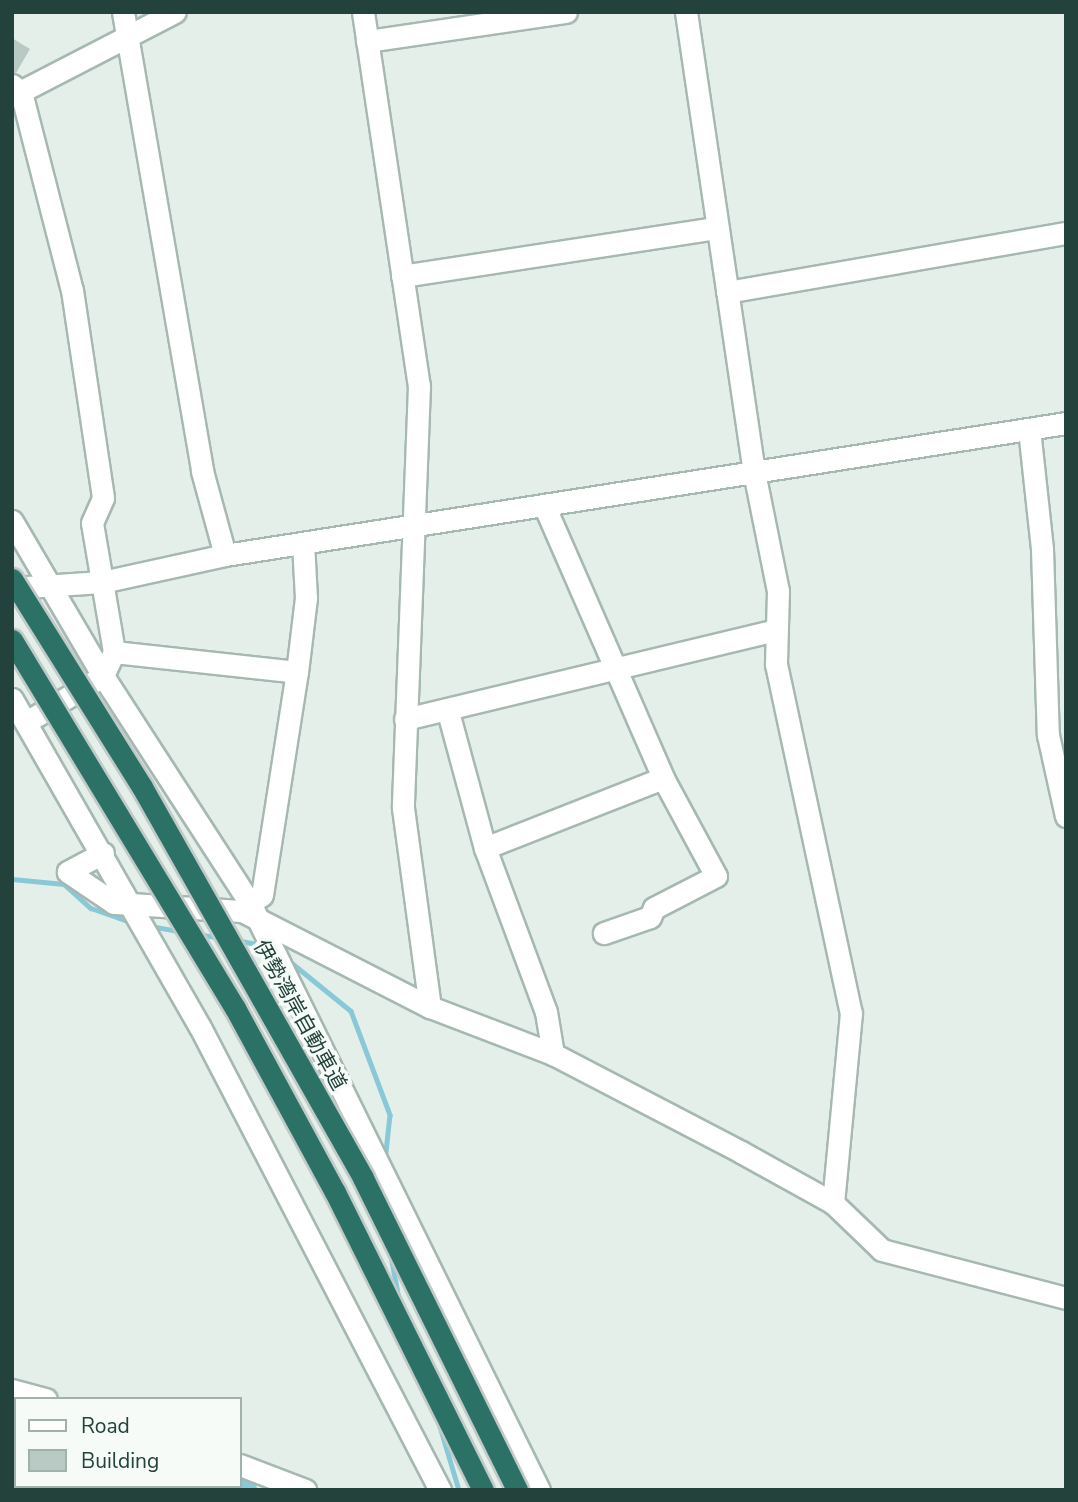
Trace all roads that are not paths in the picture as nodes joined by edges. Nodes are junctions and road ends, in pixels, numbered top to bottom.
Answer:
1 (123, 12) edge
2 (175, 12) edge
3 (363, 12) edge
4 (566, 12) edge
5 (686, 12) edge
6 (130, 36) junction
7 (367, 41) junction
8 (15, 91) edge
9 (717, 228) junction
10 (1066, 233) edge
11 (402, 276) junction
12 (727, 292) junction
13 (1066, 423) edge
14 (1029, 429) junction
15 (754, 472) junction
16 (544, 505) junction
17 (12, 521) edge
18 (411, 527) junction
19 (303, 543) junction
20 (225, 555) junction
21 (12, 579) edge
22 (102, 582) junction
23 (52, 584) junction
24 (12, 588) edge
25 (776, 630) junction
26 (12, 640) edge
27 (114, 652) junction
28 (297, 671) junction
29 (615, 672) junction
30 (103, 676) junction
31 (12, 699) edge
32 (448, 712) junction
33 (405, 719) junction
34 (26, 722) junction
35 (663, 778) junction
36 (1066, 816) edge
37 (485, 848) junction
38 (103, 853) junction
39 (250, 903) junction
40 (131, 905) junction
41 (261, 924) junction
42 (604, 933) dead end
43 (430, 1007) junction
44 (553, 1054) junction
45 (833, 1203) junction
46 (1066, 1298) edge
47 (12, 1390) edge
48 (38, 1397) edge
49 (242, 1466) edge
50 (305, 1490) edge
51 (440, 1490) edge
52 (483, 1490) edge
53 (517, 1490) edge
54 (539, 1490) edge

1 - 6 street
2 - 6 street
3 - 7 street
4 - 7 street
5 - 9 street
6 - 8 street
6 - 20 street
7 - 11 street
8 - 22 street
9 - 11 street
9 - 12 street
10 - 12 street
11 - 18 street
12 - 15 street
13 - 14 street
14 - 15 street
14 - 36 street
15 - 16 street
15 - 25 street
16 - 18 street
16 - 29 street
17 - 23 street
18 - 19 street
18 - 33 street
19 - 20 street
19 - 28 street
20 - 22 street
21 - 53 highway, 伊勢湾岸自動車道, bridge
22 - 23 street
22 - 27 street
23 - 24 street
23 - 30 street
25 - 29 street
25 - 45 street
26 - 52 highway, bridge
27 - 28 street
27 - 30 street
28 - 39 street
29 - 32 street
29 - 35 street
30 - 34 street
30 - 39 street
31 - 34 street
32 - 33 street
32 - 37 street
33 - 43 street
34 - 38 street
35 - 37 street
35 - 42 street
37 - 44 street
38 - 40 street
38 - 40 street
39 - 41 street
40 - 41 street
40 - 51 street
41 - 43 street
41 - 54 street
43 - 44 street
44 - 45 street
45 - 46 street
47 - 48 street
49 - 50 street

